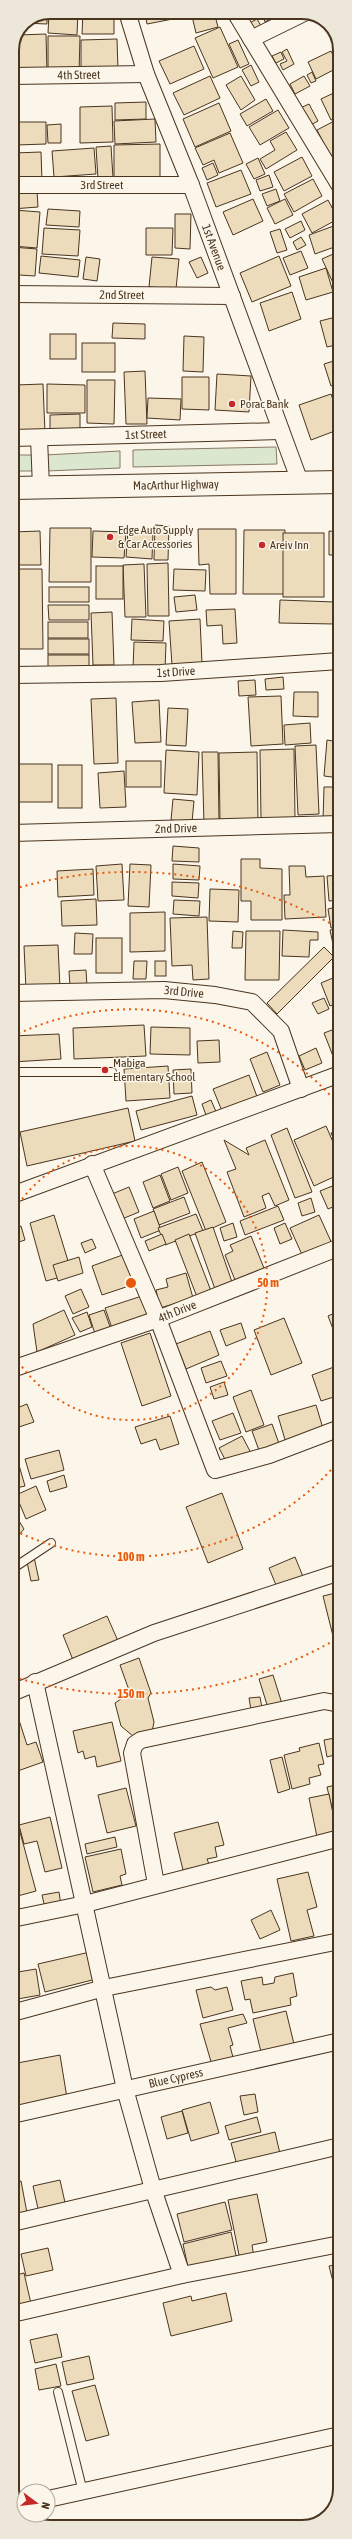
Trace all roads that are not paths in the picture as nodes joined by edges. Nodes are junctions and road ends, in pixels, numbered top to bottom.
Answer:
1 (128, 19) edge
2 (239, 19) edge
3 (292, 19) edge
4 (251, 39) junction
5 (146, 74) junction
6 (19, 76) edge
7 (333, 174) edge
8 (191, 184) junction
9 (19, 185) edge
10 (19, 294) edge
11 (232, 296) junction
12 (280, 431) junction
13 (19, 438) edge
14 (39, 438) junction
15 (300, 482) junction
16 (333, 482) edge
17 (41, 487) junction
18 (19, 488) edge
19 (333, 661) edge
20 (19, 675) edge
21 (333, 824) edge
22 (19, 833) edge
23 (19, 993) edge
24 (19, 1072) edge
25 (112, 1072) dead end
26 (333, 1077) edge
27 (301, 1088) junction
28 (92, 1164) junction
29 (19, 1192) edge
30 (333, 1250) edge
31 (158, 1319) junction
32 (19, 1367) edge
33 (333, 1431) edge
34 (51, 1544) dead end
35 (19, 1565) edge
36 (333, 1574) edge
37 (35, 1682) junction
38 (19, 1690) edge
39 (333, 1703) edge
40 (333, 1840) edge
41 (156, 1884) junction
42 (85, 1904) junction
43 (19, 1918) edge
44 (333, 1942) edge
45 (104, 1988) junction
46 (19, 2011) edge
47 (333, 2043) edge
48 (125, 2089) junction
49 (19, 2113) edge
50 (333, 2148) edge
51 (153, 2189) junction
52 (19, 2220) edge
53 (333, 2245) edge
54 (182, 2275) junction
55 (19, 2312) edge
56 (58, 2392) dead end
57 (333, 2437) edge
58 (83, 2492) junction
59 (56, 2497) edge

1 - 5 street, 1st Avenue
2 - 4 street
3 - 4 street
4 - 7 street
5 - 6 street, 4th Street
5 - 8 street, 1st Avenue
8 - 9 street, 3rd Street
8 - 11 street, 1st Avenue
10 - 11 street, 2nd Street
11 - 12 street, 1st Avenue
12 - 14 street, 1st Street
12 - 15 street, 1st Avenue
13 - 14 street, 1st Street
14 - 17 street
15 - 16 highway, MacArthur Highway
15 - 17 highway, MacArthur Highway
17 - 18 highway, MacArthur Highway
19 - 20 street, 1st Drive
21 - 22 street, 2nd Drive
23 - 27 street, 3rd Drive
24 - 25 lane
26 - 27 street
27 - 28 street
28 - 29 street
28 - 31 street
30 - 31 street, 4th Drive
31 - 32 street, 4th Drive
31 - 33 street
34 - 35 lane
36 - 37 street
37 - 38 street
37 - 42 street
39 - 41 street
40 - 41 street
41 - 42 street
42 - 43 street
42 - 45 street
44 - 45 street
45 - 46 street
45 - 48 street
47 - 48 street, Blue Cypress
48 - 49 street, Blue Cypress
48 - 51 street
50 - 51 street
51 - 52 street
51 - 54 street
53 - 54 street
54 - 55 street
56 - 58 lane
57 - 58 street
58 - 59 street

